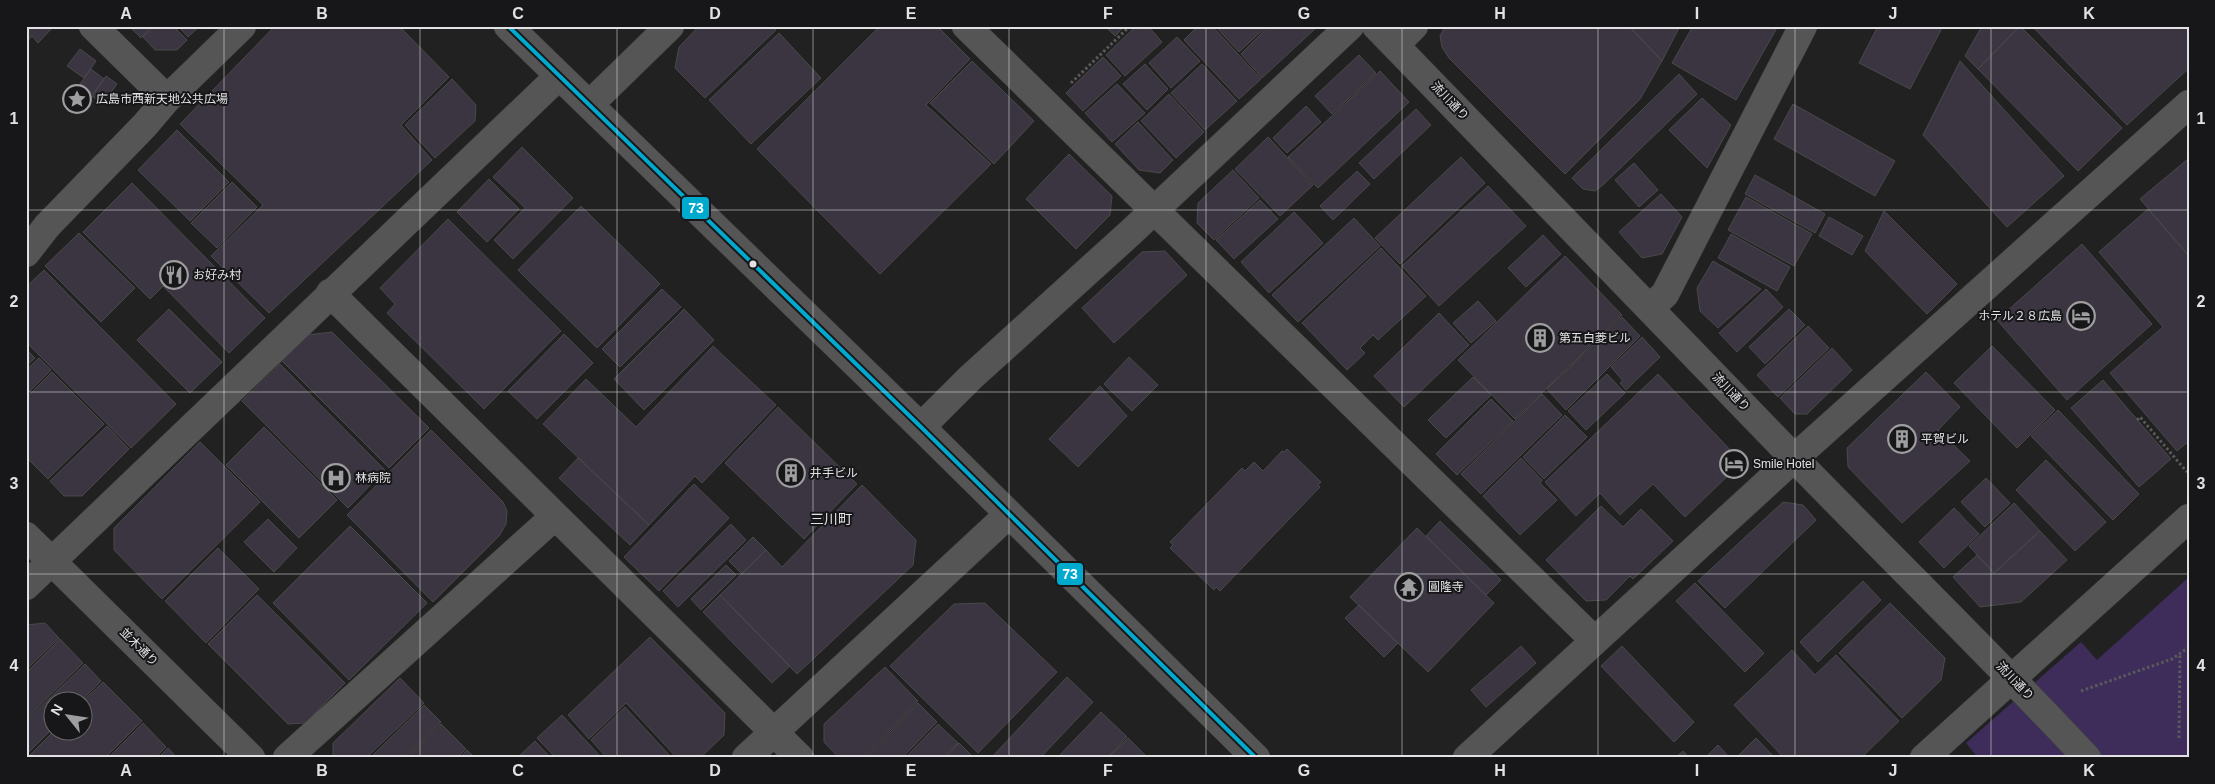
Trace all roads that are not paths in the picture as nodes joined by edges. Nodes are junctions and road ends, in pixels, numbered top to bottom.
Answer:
1 (93, 26) edge
2 (242, 26) edge
3 (508, 26) edge
4 (670, 26) edge
5 (966, 26) edge
6 (1350, 26) edge
7 (1803, 26) edge
8 (1395, 33) edge
9 (559, 76) junction
10 (167, 99) junction
11 (590, 104) junction
12 (2189, 104) edge
13 (1154, 211) junction
14 (27, 251) edge
15 (330, 293) junction
16 (1651, 307) junction
17 (922, 427) junction
18 (1794, 458) junction
19 (1009, 514) junction
20 (555, 516) junction
21 (2189, 518) edge
22 (26, 536) edge
23 (52, 561) junction
24 (26, 586) edge
25 (1594, 640) junction
26 (2011, 677) junction
27 (774, 731) junction
28 (251, 758) edge
29 (287, 758) edge
30 (746, 758) edge
31 (800, 758) edge
32 (1256, 758) edge
33 (1467, 758) edge
34 (1924, 758) edge
35 (2086, 758) edge

1 - 10 street
2 - 10 street
3 - 9 street
4 - 11 street
5 - 13 street
6 - 13 street
7 - 16 street
8 - 16 street, 流川通り
9 - 11 street
9 - 15 street
10 - 14 street
11 - 17 street
12 - 18 street
13 - 17 street
13 - 25 street
15 - 20 street
15 - 23 street
16 - 18 street, 流川通り
17 - 19 street
18 - 25 street
18 - 26 street, 流川通り
19 - 27 street
19 - 32 street
20 - 27 street
20 - 29 street
21 - 26 street
22 - 23 street, 並木通り
23 - 24 street
23 - 28 street, 並木通り
25 - 33 street
26 - 34 street
26 - 35 street, 流川通り
27 - 30 street
27 - 31 street

